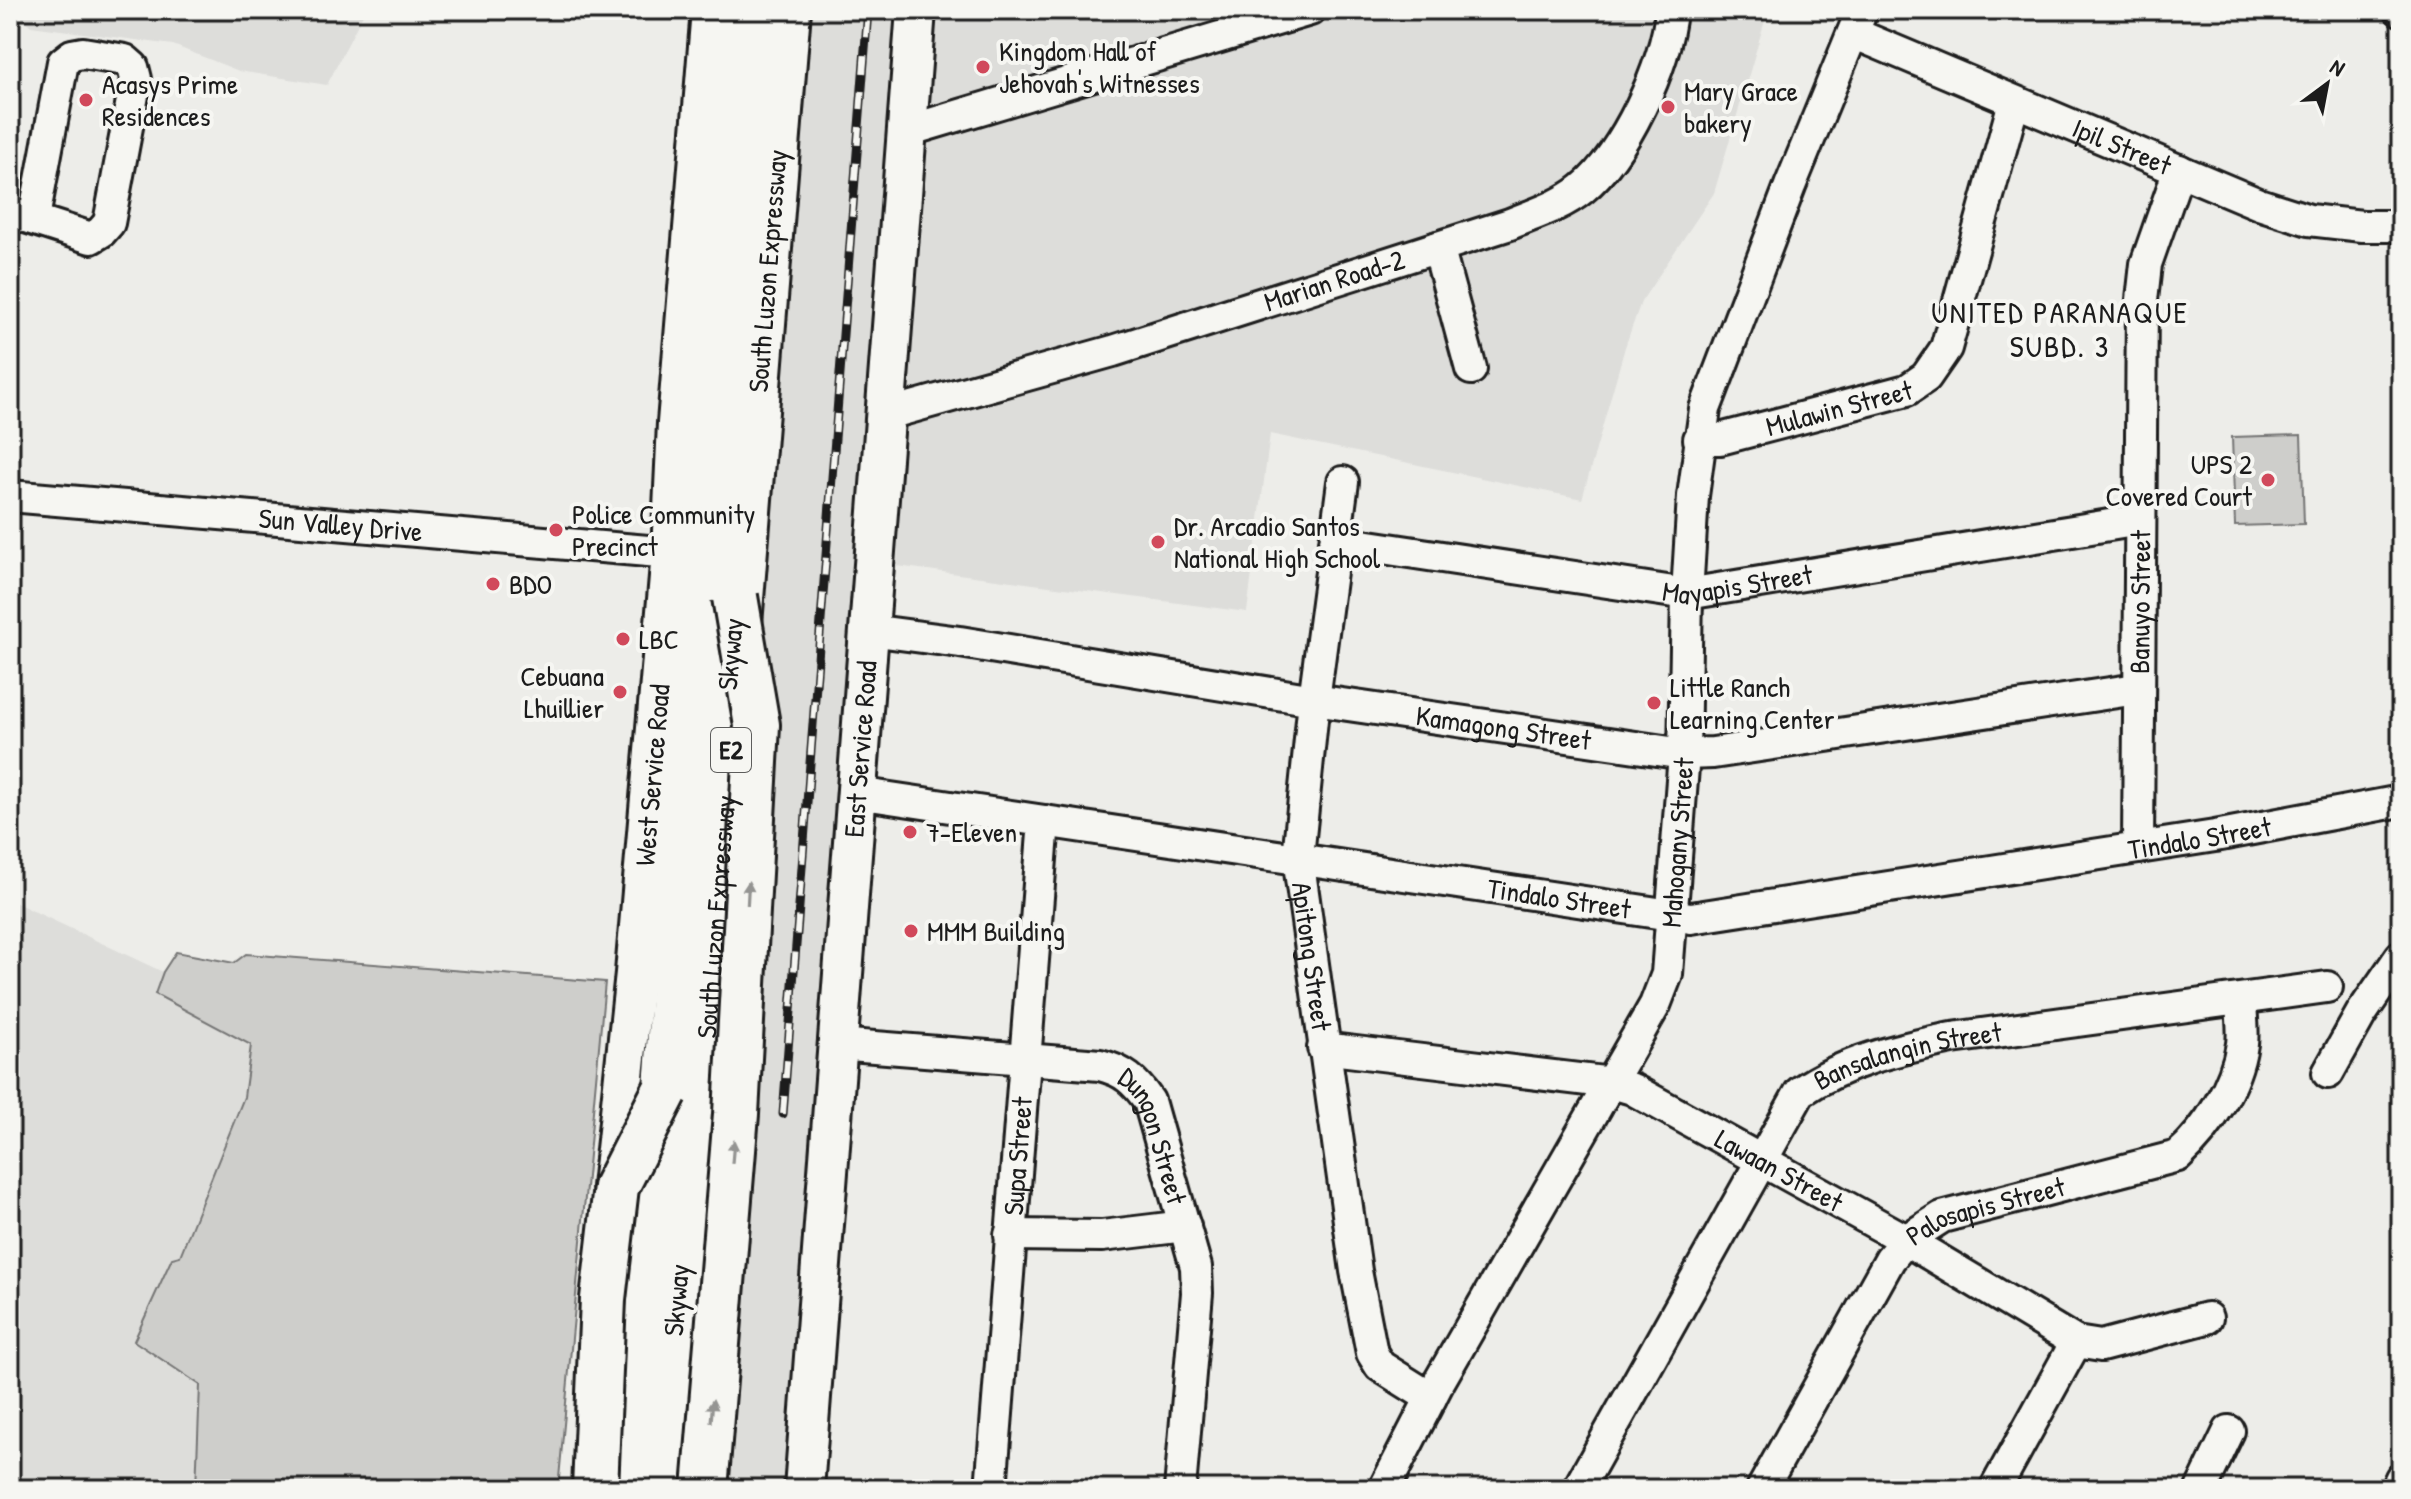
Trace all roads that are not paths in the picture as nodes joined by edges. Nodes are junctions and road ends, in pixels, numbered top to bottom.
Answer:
1 (711, 10) edge
2 (736, 10) edge
3 (749, 10) edge
4 (778, 10) edge
5 (788, 10) edge
6 (916, 10) edge
7 (1310, 10) edge
8 (1671, 10) edge
9 (1858, 21) edge
10 (2014, 102) junction
11 (907, 131) junction
12 (2179, 170) junction
13 (22, 215) edge
14 (2401, 226) edge
15 (1438, 247) junction
16 (1471, 369) dead end
17 (884, 415) junction
18 (1699, 439) junction
19 (1343, 482) dead end
20 (10, 496) edge
21 (2140, 520) junction
22 (1336, 541) junction
23 (671, 553) junction
24 (1687, 594) junction
25 (735, 597) junction
26 (869, 630) junction
27 (2137, 689) junction
28 (1314, 700) junction
29 (1684, 754) junction
30 (857, 793) junction
31 (2401, 801) edge
32 (1044, 821) junction
33 (2138, 848) junction
34 (1298, 857) junction
35 (1671, 914) junction
36 (2401, 956) edge
37 (2327, 987) dead end
38 (2241, 1000) junction
39 (837, 1044) junction
40 (1323, 1048) junction
41 (1023, 1061) junction
42 (2328, 1073) dead end
43 (1612, 1083) junction
44 (665, 1091) junction
45 (1761, 1160) junction
46 (1185, 1226) junction
47 (1010, 1235) junction
48 (1906, 1240) junction
49 (2207, 1318) dead end
50 (2076, 1342) junction
51 (1431, 1398) junction
52 (2229, 1431) dead end
53 (2401, 1478) edge
54 (580, 1489) edge
55 (595, 1489) edge
56 (626, 1489) edge
57 (635, 1489) edge
58 (661, 1489) edge
59 (670, 1489) edge
60 (705, 1489) edge
61 (804, 1489) edge
62 (991, 1489) edge
63 (1180, 1489) edge
64 (1384, 1489) edge
65 (1578, 1489) edge
66 (1762, 1489) edge
67 (1995, 1489) edge
68 (2201, 1489) edge
69 (2396, 1489) edge

1 - 23 main road, West Service Road
2 - 56 highway, South Luzon Expressway / E2
3 - 44 highway, Skyway / E2
4 - 25 highway, Skyway / E2
5 - 59 highway, South Luzon Expressway / E2
6 - 11 main road, East Service Road
7 - 11 street
8 - 15 street, Marian Road-2
9 - 10 street, Ipil Street
9 - 18 street, Mahogany Street
10 - 12 street, Ipil Street
10 - 18 street, Mulawin Street
11 - 17 main road, East Service Road
12 - 14 street, Ipil Street
12 - 21 street, Banuyo Street
13 - 13 street
15 - 16 street
15 - 17 street, Marian Road-2
17 - 26 main road, East Service Road
18 - 24 street, Mahogany Street
19 - 22 street, Apitong Street
20 - 23 street, Sun Valley Drive
21 - 24 street, Mayapis Street
21 - 27 street, Banuyo Street
22 - 24 street, Mayapis Street
22 - 28 street, Apitong Street
23 - 54 main road, West Service Road
24 - 29 street, Mahogany Street
25 - 58 highway, Skyway / E2, bridge
60 -> 25 highway, bridge
26 - 28 street, Kamagong Street
26 - 30 main road, East Service Road
27 - 29 street, Kamagong Street
27 - 33 street, Banuyo Street
28 - 29 street, Kamagong Street
28 - 34 street, Apitong Street
29 - 35 street, Mahogany Street
30 - 32 street, Tindalo Street
30 - 39 main road, East Service Road
31 - 33 street, Tindalo Street
32 - 34 street, Tindalo Street
32 - 41 street, Supa Street
33 - 35 street, Tindalo Street
34 - 35 street, Tindalo Street
34 - 40 street, Apitong Street
35 - 43 street, Mahogany Street
36 - 42 street
37 - 38 street, Bansalangin Street
38 - 45 street, Bansalangin Street
38 - 48 street, Palosapis Street
39 - 41 street, Dungon Street
39 - 61 main road, East Service Road
40 - 43 street, Lawaan Street
40 - 51 street, Apitong Street
41 - 46 street, Dungon Street
41 - 47 street, Supa Street
43 - 45 street, Lawaan Street
43 - 51 street, Mahogany Street
44 - 55 highway, bridge
44 - 57 highway, Skyway / E2
45 - 48 street, Lawaan Street
45 - 65 street, Bansalangin Street
46 - 47 street
46 - 63 street, Dungon Street
47 - 62 street, Supa Street
48 - 50 street, Lawaan Street
48 - 66 street, Palosapis Street
49 - 50 street
50 - 67 street
51 - 64 street, Mahogany Street
52 - 68 street
53 - 69 street

